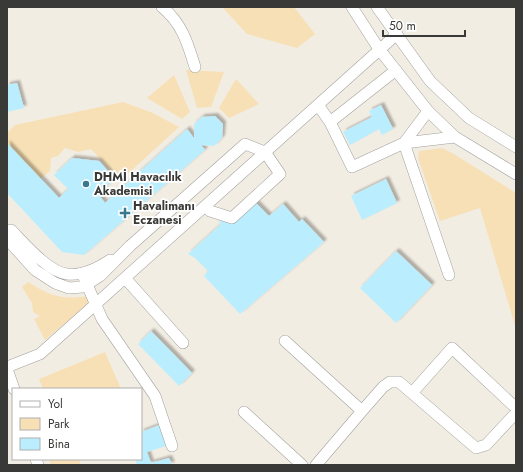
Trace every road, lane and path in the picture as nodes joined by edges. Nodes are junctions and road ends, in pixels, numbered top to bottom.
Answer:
1 (162, 7) edge
2 (352, 7) edge
3 (377, 7) edge
4 (397, 34) junction
5 (380, 48) junction
6 (195, 67) dead end
7 (396, 70) junction
8 (318, 105) junction
9 (428, 111) junction
10 (330, 122) junction
11 (455, 136) junction
12 (404, 143) junction
13 (516, 147) edge
14 (265, 152) junction
15 (516, 174) edge
16 (205, 206) junction
17 (7, 231) edge
18 (7, 239) edge
19 (130, 246) junction
20 (82, 273) junction
21 (450, 275) dead end
22 (125, 278) junction
23 (87, 285) junction
24 (96, 305) junction
25 (285, 341) dead end
26 (183, 343) dead end
27 (7, 368) edge
28 (14, 388) edge
29 (412, 393) junction
30 (516, 408) edge
31 (362, 411) junction
32 (244, 412) dead end
33 (516, 415) edge
34 (172, 446) dead end
35 (302, 465) edge
36 (316, 465) edge

1 - 6 street
2 - 5 street
3 - 4 street
4 - 5 street
4 - 13 street
5 - 7 street
5 - 8 street
7 - 9 street
7 - 10 street
8 - 10 street
8 - 14 street
9 - 11 street
9 - 12 street
10 - 12 street
11 - 12 street
11 - 15 street
12 - 21 street
14 - 16 street
14 - 16 street
14 - 19 street
16 - 22 street
17 - 20 street
18 - 23 street
19 - 20 street
19 - 23 street
20 - 23 street
22 - 24 street
22 - 26 street
23 - 24 street
24 - 27 street
24 - 34 street
25 - 31 street
27 - 28 street
29 - 30 street
29 - 31 street
29 - 33 street
31 - 36 street
32 - 35 street

